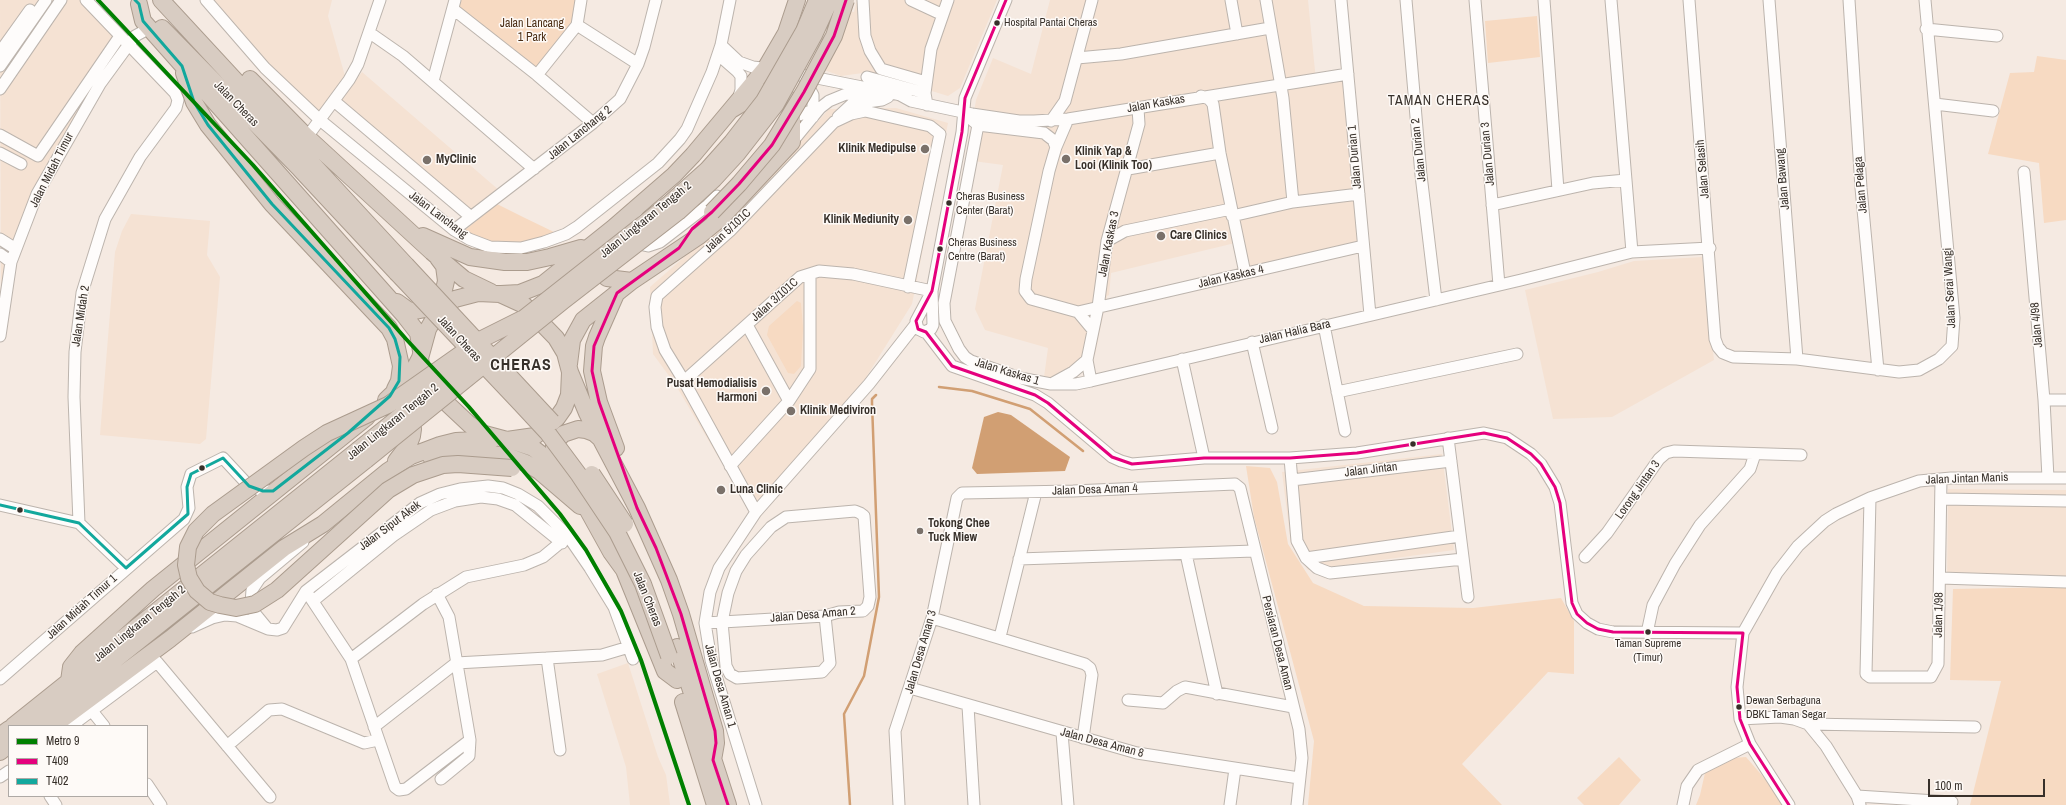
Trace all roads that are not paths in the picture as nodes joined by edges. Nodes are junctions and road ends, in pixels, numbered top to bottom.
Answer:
1 (37, 0) edge
2 (46, 0) edge
3 (61, 0) edge
4 (86, 0) edge
5 (161, 0) edge
6 (206, 0) edge
7 (380, 0) edge
8 (581, 0) edge
9 (656, 0) edge
10 (730, 0) edge
11 (797, 0) edge
12 (817, 0) edge
13 (830, 0) edge
14 (846, 0) edge
15 (863, 0) edge
16 (911, 0) edge
17 (948, 0) edge
18 (1006, 0) edge
19 (1092, 0) edge
20 (1231, 0) edge
21 (1266, 0) edge
22 (1341, 0) edge
23 (1406, 0) edge
24 (1475, 0) edge
25 (1544, 0) edge
26 (1611, 0) edge
27 (1689, 0) edge
28 (1769, 0) edge
29 (1848, 0) edge
30 (1924, 0) edge
31 (137, 2) edge
32 (454, 4) edge
33 (941, 14) junction
34 (578, 25) junction
35 (1270, 28) junction
36 (1926, 29) junction
37 (151, 30) junction
38 (370, 33) junction
39 (1237, 34) junction
40 (120, 36) junction
41 (1997, 36) dead end
42 (9, 44) edge
43 (128, 44) junction
44 (720, 50) junction
45 (22, 55) junction
46 (1077, 58) junction
47 (221, 63) junction
48 (638, 64) junction
49 (0, 66) edge
50 (182, 66) junction
51 (265, 68) junction
52 (765, 69) junction
53 (881, 69) junction
54 (737, 71) junction
55 (712, 72) junction
56 (801, 74) junction
57 (1348, 74) junction
58 (537, 75) junction
59 (867, 77) junction
60 (249, 78) junction
61 (433, 81) junction
62 (841, 82) junction
63 (1279, 84) junction
64 (925, 88) junction
65 (0, 89) edge
66 (1222, 93) junction
67 (1201, 96) junction
68 (888, 97) junction
69 (334, 101) junction
70 (911, 101) junction
71 (1065, 101) junction
72 (1213, 104) junction
73 (1935, 104) junction
74 (927, 105) junction
75 (734, 106) junction
76 (1138, 108) junction
77 (1993, 111) dead end
78 (816, 112) junction
79 (963, 112) junction
80 (793, 117) junction
81 (1068, 119) junction
82 (320, 120) junction
83 (1051, 121) junction
84 (834, 122) junction
85 (592, 123) junction
86 (978, 125) junction
87 (3, 137) edge
88 (307, 137) junction
89 (792, 142) junction
90 (1056, 147) junction
91 (0, 153) edge
92 (1220, 153) junction
93 (21, 164) dead end
94 (534, 169) junction
95 (1128, 169) junction
96 (2024, 172) dead end
97 (787, 174) junction
98 (1626, 180) junction
99 (755, 184) junction
100 (1558, 190) junction
101 (1359, 194) junction
102 (1293, 202) junction
103 (640, 205) junction
104 (1492, 205) junction
105 (1232, 212) junction
106 (471, 217) junction
107 (399, 222) junction
108 (613, 228) junction
109 (454, 230) junction
110 (0, 239) edge
111 (1107, 241) junction
112 (593, 244) junction
113 (1363, 246) junction
114 (679, 248) junction
115 (1710, 248) junction
116 (16, 249) junction
117 (432, 252) junction
118 (1632, 252) junction
119 (0, 254) edge
120 (11, 262) junction
121 (402, 269) junction
122 (1245, 273) junction
123 (810, 274) junction
124 (632, 281) junction
125 (1499, 285) junction
126 (377, 286) junction
127 (908, 287) junction
128 (932, 291) junction
129 (617, 293) junction
130 (496, 294) junction
131 (1436, 300) junction
132 (1098, 307) junction
133 (1078, 312) junction
134 (1370, 315) junction
135 (522, 319) junction
136 (918, 320) junction
137 (747, 325) junction
138 (1324, 325) junction
139 (931, 326) junction
140 (1093, 330) junction
141 (0, 336) edge
142 (1715, 339) joint
143 (1252, 342) junction
144 (1517, 354) dead end
145 (421, 355) junction
146 (1182, 359) junction
147 (1797, 359) junction
148 (1087, 360) junction
149 (570, 368) junction
150 (1878, 370) junction
151 (684, 381) junction
152 (1091, 381) junction
153 (1051, 384) junction
154 (1337, 392) junction
155 (390, 396) junction
156 (2044, 400) junction
157 (2066, 400) edge
158 (789, 401) junction
159 (1272, 428) dead end
160 (1345, 431) dead end
161 (348, 433) junction
162 (1448, 438) junction
163 (503, 440) junction
164 (602, 440) junction
165 (1755, 454) junction
166 (1801, 455) dead end
167 (1204, 458) junction
168 (1290, 458) junction
169 (1451, 461) junction
170 (730, 466) junction
171 (388, 471) junction
172 (558, 477) junction
173 (2048, 478) junction
174 (2066, 478) edge
175 (1941, 479) junction
176 (1292, 480) junction
177 (246, 484) junction
178 (1235, 484) joint
179 (273, 491) junction
180 (1036, 492) junction
181 (957, 498) joint
182 (1870, 498) junction
183 (1941, 499) junction
184 (2066, 501) edge
185 (0, 505) edge
186 (637, 508) junction
187 (756, 512) junction
188 (241, 517) junction
189 (79, 523) junction
190 (323, 524) junction
191 (1460, 536) junction
192 (565, 539) junction
193 (1254, 552) junction
194 (1186, 554) junction
195 (1585, 557) dead end
196 (1306, 558) junction
197 (1019, 559) junction
198 (1463, 559) junction
199 (126, 568) junction
200 (1940, 578) junction
201 (2066, 582) edge
202 (193, 589) junction
203 (306, 591) junction
204 (437, 594) junction
205 (1468, 597) dead end
206 (314, 601) junction
207 (825, 616) junction
208 (932, 618) junction
209 (722, 622) junction
210 (705, 624) junction
211 (268, 629) junction
212 (1648, 633) junction
213 (1743, 633) junction
214 (1000, 637) junction
215 (170, 639) junction
216 (629, 647) junction
217 (673, 652) junction
218 (547, 658) junction
219 (351, 659) junction
220 (633, 659) dead end
221 (456, 663) junction
222 (0, 679) edge
223 (677, 680) junction
224 (68, 681) junction
225 (910, 688) junction
226 (1217, 694) junction
227 (1128, 700) dead end
228 (968, 706) junction
229 (1293, 707) junction
230 (92, 711) junction
231 (1740, 718) junction
232 (1808, 724) junction
233 (14, 725) edge
234 (33, 725) edge
235 (53, 725) edge
236 (72, 725) edge
237 (103, 725) edge
238 (374, 727) junction
239 (1975, 727) dead end
240 (8, 733) edge
241 (1062, 733) junction
242 (1082, 738) junction
243 (378, 740) junction
244 (470, 740) junction
245 (1750, 744) junction
246 (5, 745) edge
247 (227, 746) junction
248 (560, 750) dead end
249 (713, 760) junction
250 (1235, 769) junction
251 (1299, 778) junction
252 (441, 779) dead end
253 (148, 786) edge
254 (270, 797) dead end
255 (1858, 800) edge
256 (1952, 802) dead end
257 (161, 805) edge
258 (715, 805) edge
259 (728, 805) edge
260 (756, 805) edge
261 (899, 805) edge
262 (974, 805) edge
263 (1068, 805) edge
264 (1230, 805) edge
265 (1297, 805) edge
266 (1683, 805) edge
267 (1789, 805) edge

1 - 42 street
2 - 42 street
3 - 45 street
4 - 40 street
5 - 47 highway, Jalan Cheras
6 - 51 street, Jalan Lanchang
7 - 38 street
8 - 34 street
9 - 48 street, Jalan Lanchang 2
10 - 44 street, Jalan Lanchang
11 - 52 highway
12 - 135 highway, Jalan Lingkaran Tengah 2, bridge
13 - 202 highway, Jalan Lingkaran Tengah 2, bridge
14 - 114 highway, bridge
15 - 53 street
16 - 33 street
17 - 33 street
18 - 79 street
19 - 46 street
20 - 39 street
21 - 35 street
22 - 57 street, Jalan Durian 1
23 - 131 street, Jalan Durian 2
24 - 104 street, Jalan Durian 3
25 - 100 street
26 - 98 street
27 - 115 street, Jalan Selasih
28 - 147 street, Jalan Bawang
29 - 150 street, Jalan Pelaga
30 - 36 street, Jalan Serai Wangi
31 - 37 highway
31 - 121 highway, Jalan Cheras
32 - 58 street
32 - 61 street
33 - 64 street
34 - 48 street
34 - 58 street
35 - 39 street
35 - 63 street
36 - 41 street
36 - 73 street, Jalan Serai Wangi
37 - 43 street, Jalan Midah Timur
37 - 50 highway
38 - 61 street
38 - 69 street
39 - 46 street
40 - 43 street
40 - 87 street
42 - 45 street
42 - 49 street
43 - 116 street, Jalan Midah Timur
43 - 189 street, Jalan Midah 2
44 - 52 street, Jalan Kaskas
44 - 54 street
44 - 55 street, Jalan Lanchang
45 - 65 street
46 - 71 street
47 - 60 highway
47 - 121 highway, Jalan Cheras
48 - 85 street, Jalan Lanchang 2
50 - 126 highway
50 - 155 highway
51 - 60 street
51 - 82 street, Jalan Lanchang
52 - 56 street, Jalan Kaskas
52 - 75 highway
53 - 59 street
53 - 64 street
54 - 55 street
54 - 75 street
55 - 109 street, Jalan Lanchang
56 - 62 street, Jalan Kaskas
56 - 78 street
57 - 63 street, Jalan Kaskas
57 - 101 street, Jalan Durian 1
58 - 85 street
59 - 62 street
59 - 64 street
60 - 88 highway
61 - 94 street
62 - 70 street, Jalan Kaskas
63 - 66 street, Jalan Kaskas
63 - 102 street
64 - 74 street
66 - 67 street, Jalan Kaskas
66 - 72 street
67 - 72 street
67 - 76 street, Jalan Kaskas
68 - 70 street
68 - 78 street
68 - 84 street, Jalan 5/101C
69 - 82 street
69 - 106 street, Jalan Lanchang
70 - 74 street, Jalan Kaskas
71 - 81 street
71 - 83 street
72 - 92 street
73 - 77 street
73 - 150 street, Jalan Serai Wangi
74 - 79 street, Jalan Kaskas
75 - 80 highway
75 - 103 highway
76 - 81 street, Jalan Kaskas
76 - 95 street, Jalan Kaskas 3
78 - 80 street
78 - 89 street
79 - 83 street, Jalan Kaskas
79 - 86 street, Jalan Kaskas
79 - 128 street
80 - 89 highway
80 - 103 street
81 - 83 street, Jalan Kaskas
81 - 90 street
82 - 88 street
82 - 109 street, Jalan Lanchang
84 - 97 street, Jalan 5/101C
84 - 127 street, Jalan 5/101C
85 - 94 street, Jalan Lanchang 2
86 - 90 street
86 - 153 street, Jalan Kaskas 1
88 - 107 highway
89 - 99 highway
90 - 133 street
91 - 93 street
92 - 95 street
92 - 105 street
94 - 106 street, Jalan Lanchang 2
95 - 111 street, Jalan Kaskas 3
96 - 156 street, Jalan 4/98
97 - 99 street
97 - 151 street, Jalan 5/101C
98 - 100 street
98 - 118 street
99 - 114 highway
100 - 104 street
101 - 102 street
101 - 113 street, Jalan Durian 1
102 - 105 street
103 - 108 highway
104 - 125 street, Jalan Durian 3
105 - 111 street
105 - 122 street
106 - 109 street, Jalan Lanchang 2
107 - 112 highway
107 - 117 highway
108 - 112 highway
108 - 124 highway
110 - 116 street
111 - 132 street, Jalan Kaskas 3
112 - 130 highway
113 - 122 street, Jalan Kaskas 4
113 - 134 street, Jalan Durian 1
114 - 124 highway
115 - 118 street, Jalan Halia Bara
115 - 142 street, Jalan Selasih
116 - 120 street, Jalan Midah Timur
117 - 126 highway
117 - 130 highway
118 - 125 street, Jalan Halia Bara
119 - 120 street
120 - 141 street, Jalan Midah Timur
121 - 217 highway, Jalan Cheras, bridge
122 - 132 street, Jalan Kaskas 4
123 - 127 street, Jalan 3/101C
123 - 137 street, Jalan 3/101C
123 - 158 street
124 - 129 highway
125 - 131 street, Jalan Halia Bara
126 - 145 highway
127 - 128 street, Jalan 3/101C
128 - 136 street
128 - 139 street
129 - 149 highway
129 - 186 highway
130 - 145 highway
130 - 149 highway
131 - 134 street, Jalan Halia Bara
132 - 133 street
132 - 140 street, Jalan Kaskas 3
133 - 140 street
134 - 138 street, Jalan Halia Bara
135 - 172 highway, bridge
135 - 202 highway, Jalan Lingkaran Tengah 2, bridge
136 - 139 street
136 - 139 street
136 - 187 street, Jalan Desa Aman 1
137 - 151 street, Jalan 3/101C
137 - 158 street
138 - 143 street, Jalan Halia Bara
138 - 154 street
139 - 167 street, Jalan Jintan
140 - 148 street, Jalan Kaskas 3
142 - 147 street, Jalan Serai Wangi
143 - 146 street, Jalan Halia Bara
143 - 159 street
144 - 154 street
145 - 155 highway
145 - 163 highway
146 - 152 street, Jalan Halia Bara
146 - 167 street
147 - 150 street, Jalan Serai Wangi
148 - 152 street, Jalan Kaskas 3
148 - 153 street, Jalan Kaskas 1
149 - 163 highway
149 - 164 highway
151 - 170 street, Jalan 5/101C
152 - 153 street, Jalan Kaskas 1
154 - 160 street
155 - 161 highway
156 - 157 street
156 - 173 street, Jalan 4/98
158 - 170 street
161 - 171 highway
161 - 179 highway
162 - 168 street, Jalan Jintan
162 - 169 street
162 - 212 street, Jalan Jintan
163 - 171 highway
163 - 172 highway
164 - 172 highway
164 - 186 highway
165 - 166 street, Lorong Jintan 3
165 - 195 street, Lorong Jintan 3
165 - 212 street
167 - 168 street, Jalan Jintan
168 - 176 street
169 - 176 street, Jalan Jintan
169 - 191 street
170 - 187 street, Jalan 5/101C
171 - 172 highway
171 - 190 highway
172 - 223 highway
173 - 174 street, Jalan Jintan Manis
173 - 175 street, Jalan Jintan Manis
175 - 182 street, Jalan Jintan Manis
175 - 183 street, Jalan 1/98
176 - 196 street
177 - 179 street
177 - 188 street
177 - 199 street
178 - 180 street, Jalan Desa Aman 4
178 - 193 street, Persiaran Desa Aman
179 - 188 highway
180 - 181 street, Jalan Desa Aman 4
180 - 197 street
181 - 208 street, Jalan Desa Aman 3
182 - 200 street, Jalan 1/98
182 - 213 street, Jalan Jintan Manis
183 - 184 street
183 - 200 street, Jalan 1/98
185 - 189 street
186 - 249 highway
187 - 210 street, Jalan Desa Aman 1
188 - 224 highway
189 - 199 street, Jalan Midah Timur 1
190 - 211 street
190 - 215 highway
191 - 196 street
191 - 198 street
192 - 203 street, Jalan Siput Akek
192 - 204 street
192 - 206 street
192 - 216 street, Jalan Siput Akek
193 - 194 street
193 - 229 street, Persiaran Desa Aman
194 - 197 street
194 - 226 street
196 - 198 street
197 - 214 street
198 - 205 street
199 - 222 street, Jalan Midah Timur 1
200 - 201 street
202 - 224 highway, Jalan Lingkaran Tengah 2
202 - 234 highway, Jalan Lingkaran Tengah 2
203 - 206 street
203 - 211 street, Jalan Siput Akek
204 - 219 street
204 - 221 street
206 - 219 street
207 - 209 street, Jalan Desa Aman 2
207 - 209 street
207 - 209 street, Jalan Desa Aman 2
208 - 214 street
208 - 225 street, Jalan Desa Aman 3
209 - 210 street, Jalan Desa Aman 2
210 - 260 street, Jalan Desa Aman 1
211 - 215 street
212 - 213 street, Jalan Jintan
213 - 231 street
214 - 242 street
215 - 235 highway
216 - 218 street
216 - 220 street, Jalan Siput Akek
217 - 223 highway, Jalan Cheras
217 - 249 highway, Jalan Cheras
218 - 221 street
218 - 248 street
219 - 238 street
221 - 238 street
221 - 244 street
223 - 258 highway, Jalan Cheras
224 - 233 highway, Jalan Lingkaran Tengah 2
225 - 228 street, Jalan Desa Aman 8
225 - 261 street, Jalan Desa Aman 3
226 - 227 street
226 - 229 street
228 - 241 street, Jalan Desa Aman 8
228 - 262 street
229 - 251 street, Persiaran Desa Aman
230 - 236 street
230 - 237 street
230 - 247 street
231 - 232 street
231 - 245 street
232 - 239 street
232 - 255 street
238 - 243 street
240 - 246 highway
241 - 242 street, Jalan Desa Aman 8
241 - 263 street
242 - 250 street, Jalan Desa Aman 8
243 - 244 street
243 - 247 street
244 - 252 street
245 - 266 street
245 - 267 street
247 - 254 street
249 - 259 highway, Jalan Cheras
250 - 251 street, Jalan Desa Aman 8
250 - 264 street
251 - 265 street, Persiaran Desa Aman
253 - 257 street
255 - 256 street

